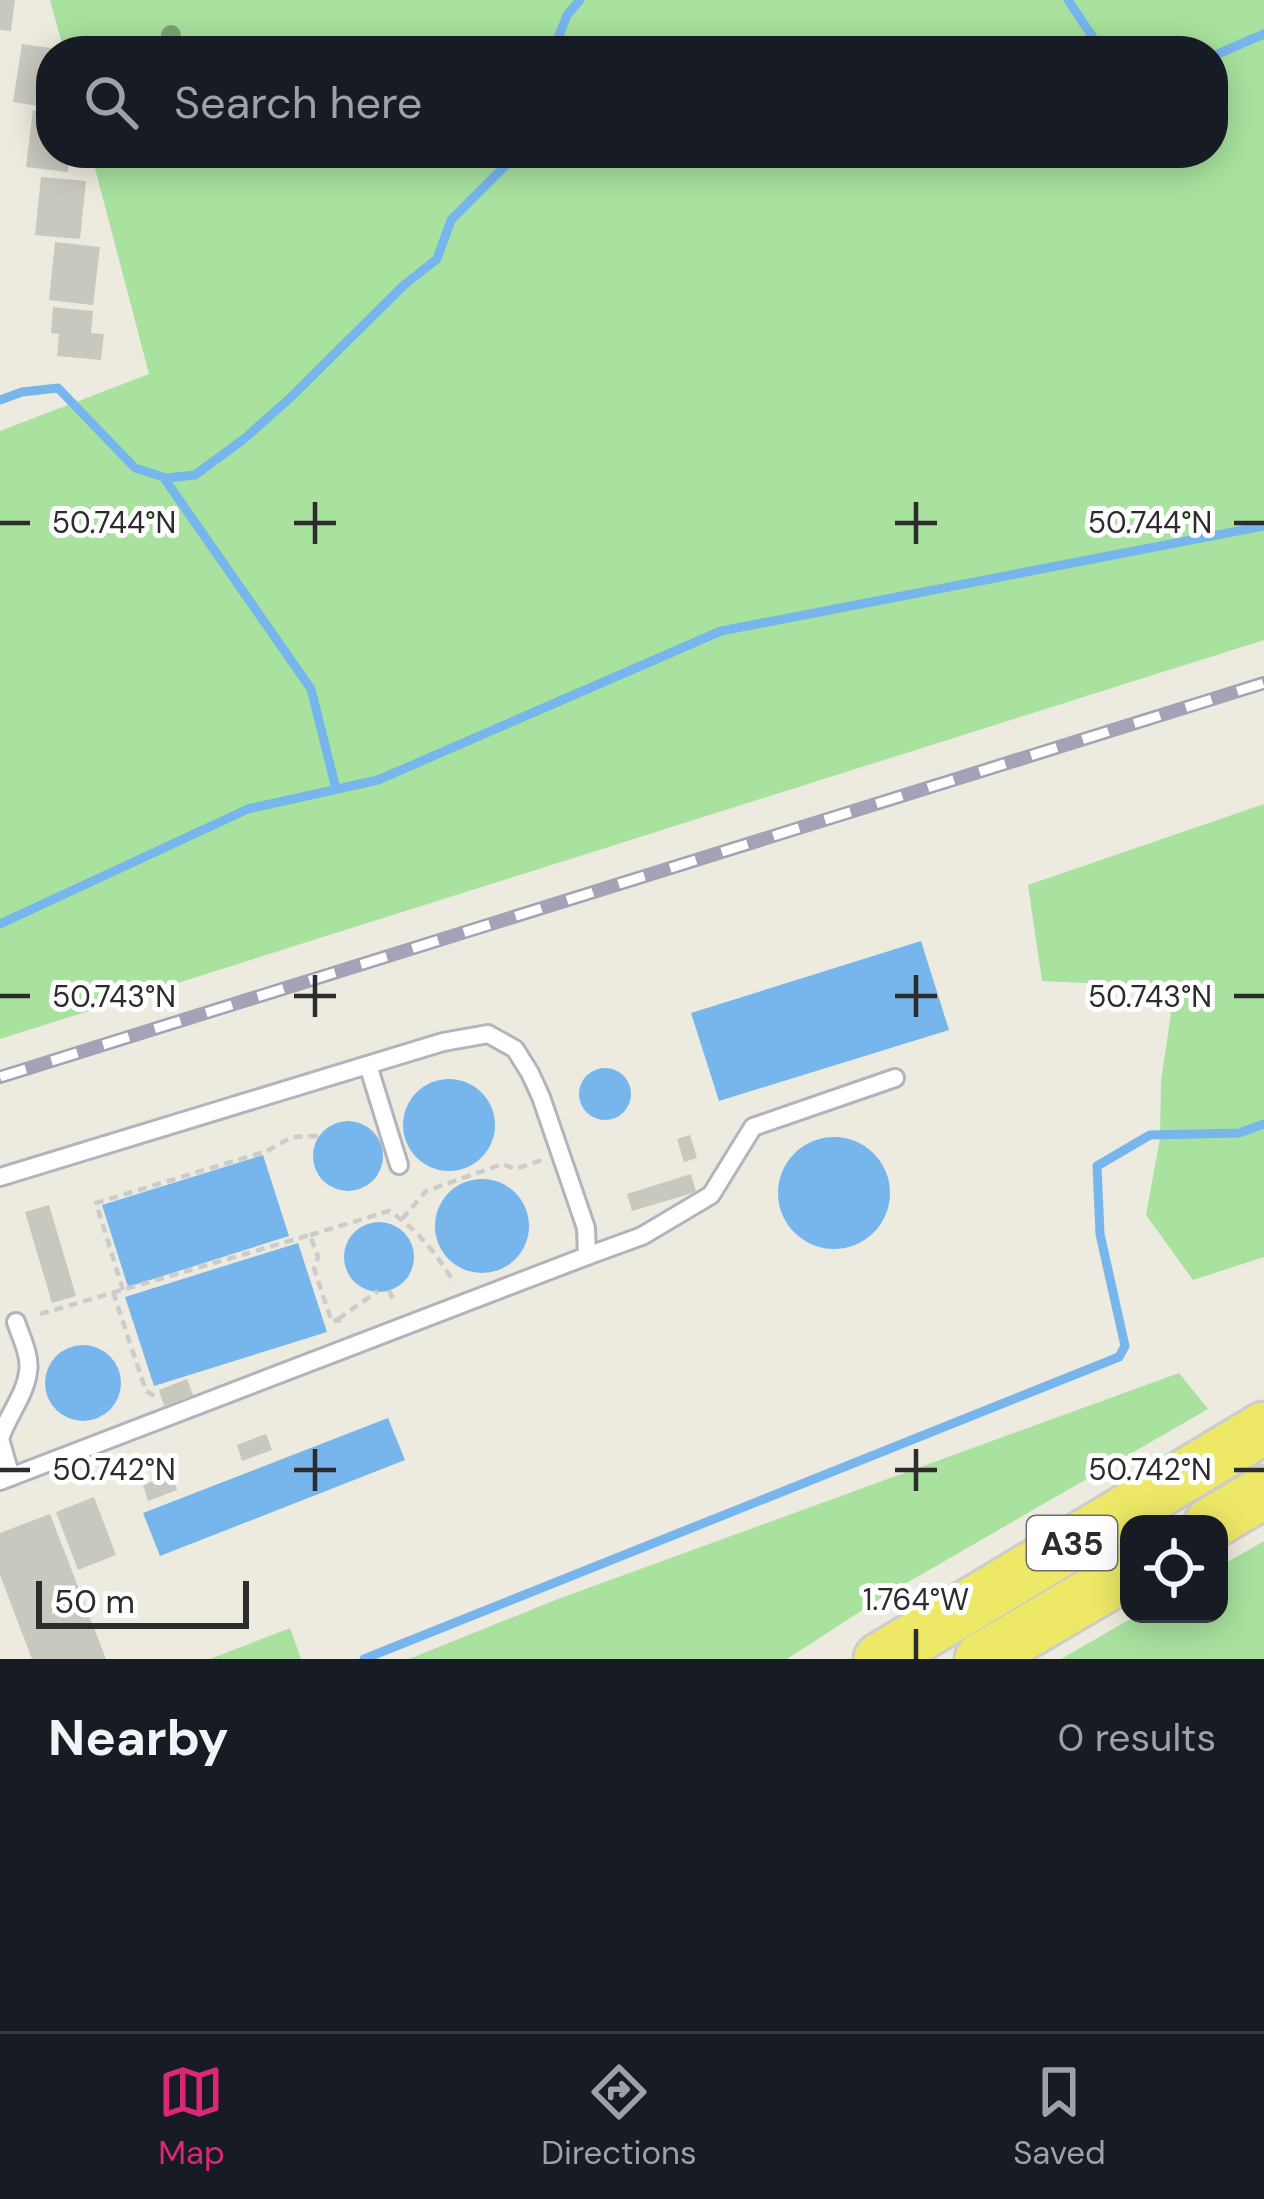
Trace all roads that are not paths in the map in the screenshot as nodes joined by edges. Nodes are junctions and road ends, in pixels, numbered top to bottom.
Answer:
1 (368, 1065) junction
2 (895, 1078) dead end
3 (399, 1165) dead end
4 (0, 1177) edge
5 (587, 1256) junction
6 (16, 1322) road end
7 (1264, 1428) edge
8 (0, 1439) edge
9 (6, 1479) edge
10 (1264, 1492) edge
11 (1225, 1515) edge
12 (1120, 1577) edge
13 (880, 1659) edge
14 (981, 1659) edge

1 - 3 lane
1 - 4 lane
1 - 5 lane
2 - 5 lane
5 - 9 lane
6 - 8 lane
7 - 13 main road, A35
8 - 9 lane
10 - 11 main road
12 - 14 main road, A35

